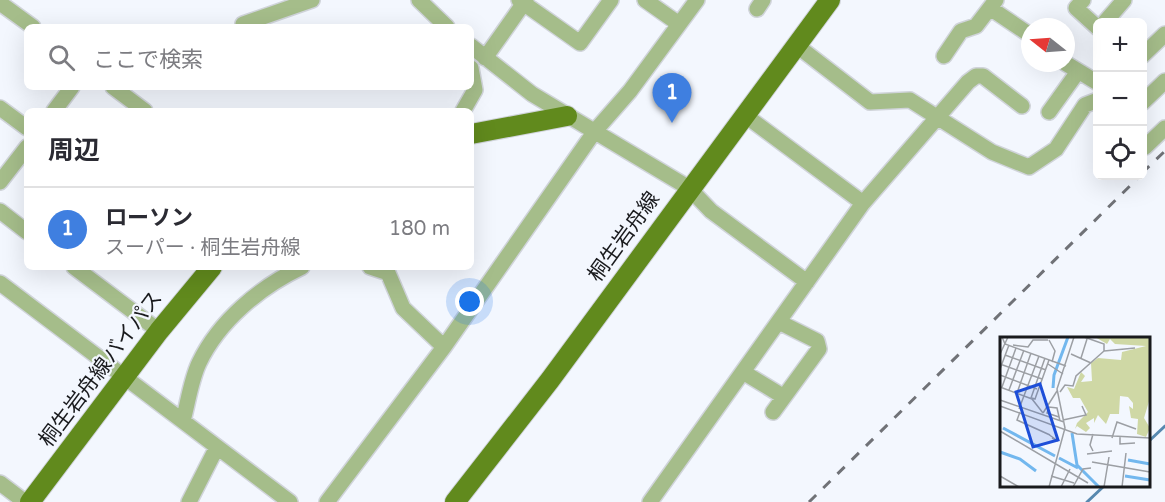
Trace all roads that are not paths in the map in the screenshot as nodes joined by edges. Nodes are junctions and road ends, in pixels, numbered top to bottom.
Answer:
1 (312, 0) edge
2 (419, 0) edge
3 (611, 0) edge
4 (645, 0) edge
5 (697, 0) edge
6 (830, 0) edge
7 (1083, 0) edge
8 (1124, 0) edge
9 (523, 1) edge
10 (0, 3) edge
11 (993, 4) edge
12 (431, 6) edge
13 (1108, 18) edge
14 (1093, 23) edge
15 (29, 24) edge
16 (243, 24) dead end
17 (445, 24) edge
18 (679, 24) junction
19 (1021, 27) edge
20 (1165, 34) edge
21 (796, 45) junction
22 (474, 49) edge
23 (1147, 52) edge
24 (944, 56) dead end
25 (485, 58) junction
26 (1077, 73) joint
27 (1093, 81) edge
28 (1165, 81) edge
29 (70, 90) edge
30 (117, 90) edge
31 (474, 90) edge
32 (1147, 99) edge
33 (1093, 103) edge
34 (1022, 106) dead end
35 (0, 108) edge
36 (56, 108) edge
37 (141, 108) edge
38 (465, 108) edge
39 (1049, 112) dead end
40 (567, 116) junction
41 (746, 116) junction
42 (938, 118) junction
43 (24, 126) edge
44 (1165, 128) edge
45 (595, 131) junction
46 (474, 133) edge
47 (1147, 145) edge
48 (24, 151) edge
49 (0, 183) edge
50 (689, 188) junction
51 (863, 203) junction
52 (0, 212) edge
53 (24, 230) edge
54 (78, 270) edge
55 (210, 270) edge
56 (297, 270) edge
57 (391, 270) edge
58 (807, 282) junction
59 (0, 283) edge
60 (778, 322) junction
61 (159, 331) junction
62 (444, 346) junction
63 (743, 372) junction
64 (124, 377) junction
65 (784, 397) junction
66 (773, 412) dead end
67 (183, 421) junction
68 (217, 447) junction
69 (0, 483) edge
70 (33, 501) edge
71 (189, 502) edge
72 (290, 502) edge
73 (327, 502) edge
74 (455, 502) edge
75 (650, 502) edge

1 - 16 street
2 - 12 street
3 - 9 street
4 - 18 street
5 - 18 street
6 - 21 main road, 桐生岩舟線
7 - 14 street
8 - 13 street
9 - 25 street
10 - 15 street
11 - 19 street
11 - 24 street
12 - 17 street
18 - 45 street
20 - 23 street
21 - 41 main road, 桐生岩舟線
21 - 42 street
22 - 25 street
25 - 40 street
26 - 27 street
26 - 39 street
28 - 32 street
29 - 36 street
30 - 37 street
31 - 38 street
33 - 42 street
34 - 42 street
35 - 43 street
40 - 45 street
40 - 46 main road
41 - 50 main road, 桐生岩舟線
41 - 51 street
42 - 51 street
44 - 47 street
45 - 50 street
45 - 62 street
48 - 49 street
50 - 58 street
50 - 74 main road, 桐生岩舟線
51 - 58 street
52 - 53 street
54 - 61 street
55 - 61 main road, 桐生岩舟線バイパス
56 - 67 street
57 - 62 street
58 - 60 street
59 - 64 street
60 - 63 street
60 - 65 street
61 - 64 main road, 桐生岩舟線バイパス
62 - 73 street
63 - 65 street
63 - 75 street
64 - 67 street
64 - 70 main road, 桐生岩舟線バイパス
65 - 66 street
67 - 68 street
68 - 71 street
68 - 72 street
69 - 70 street

